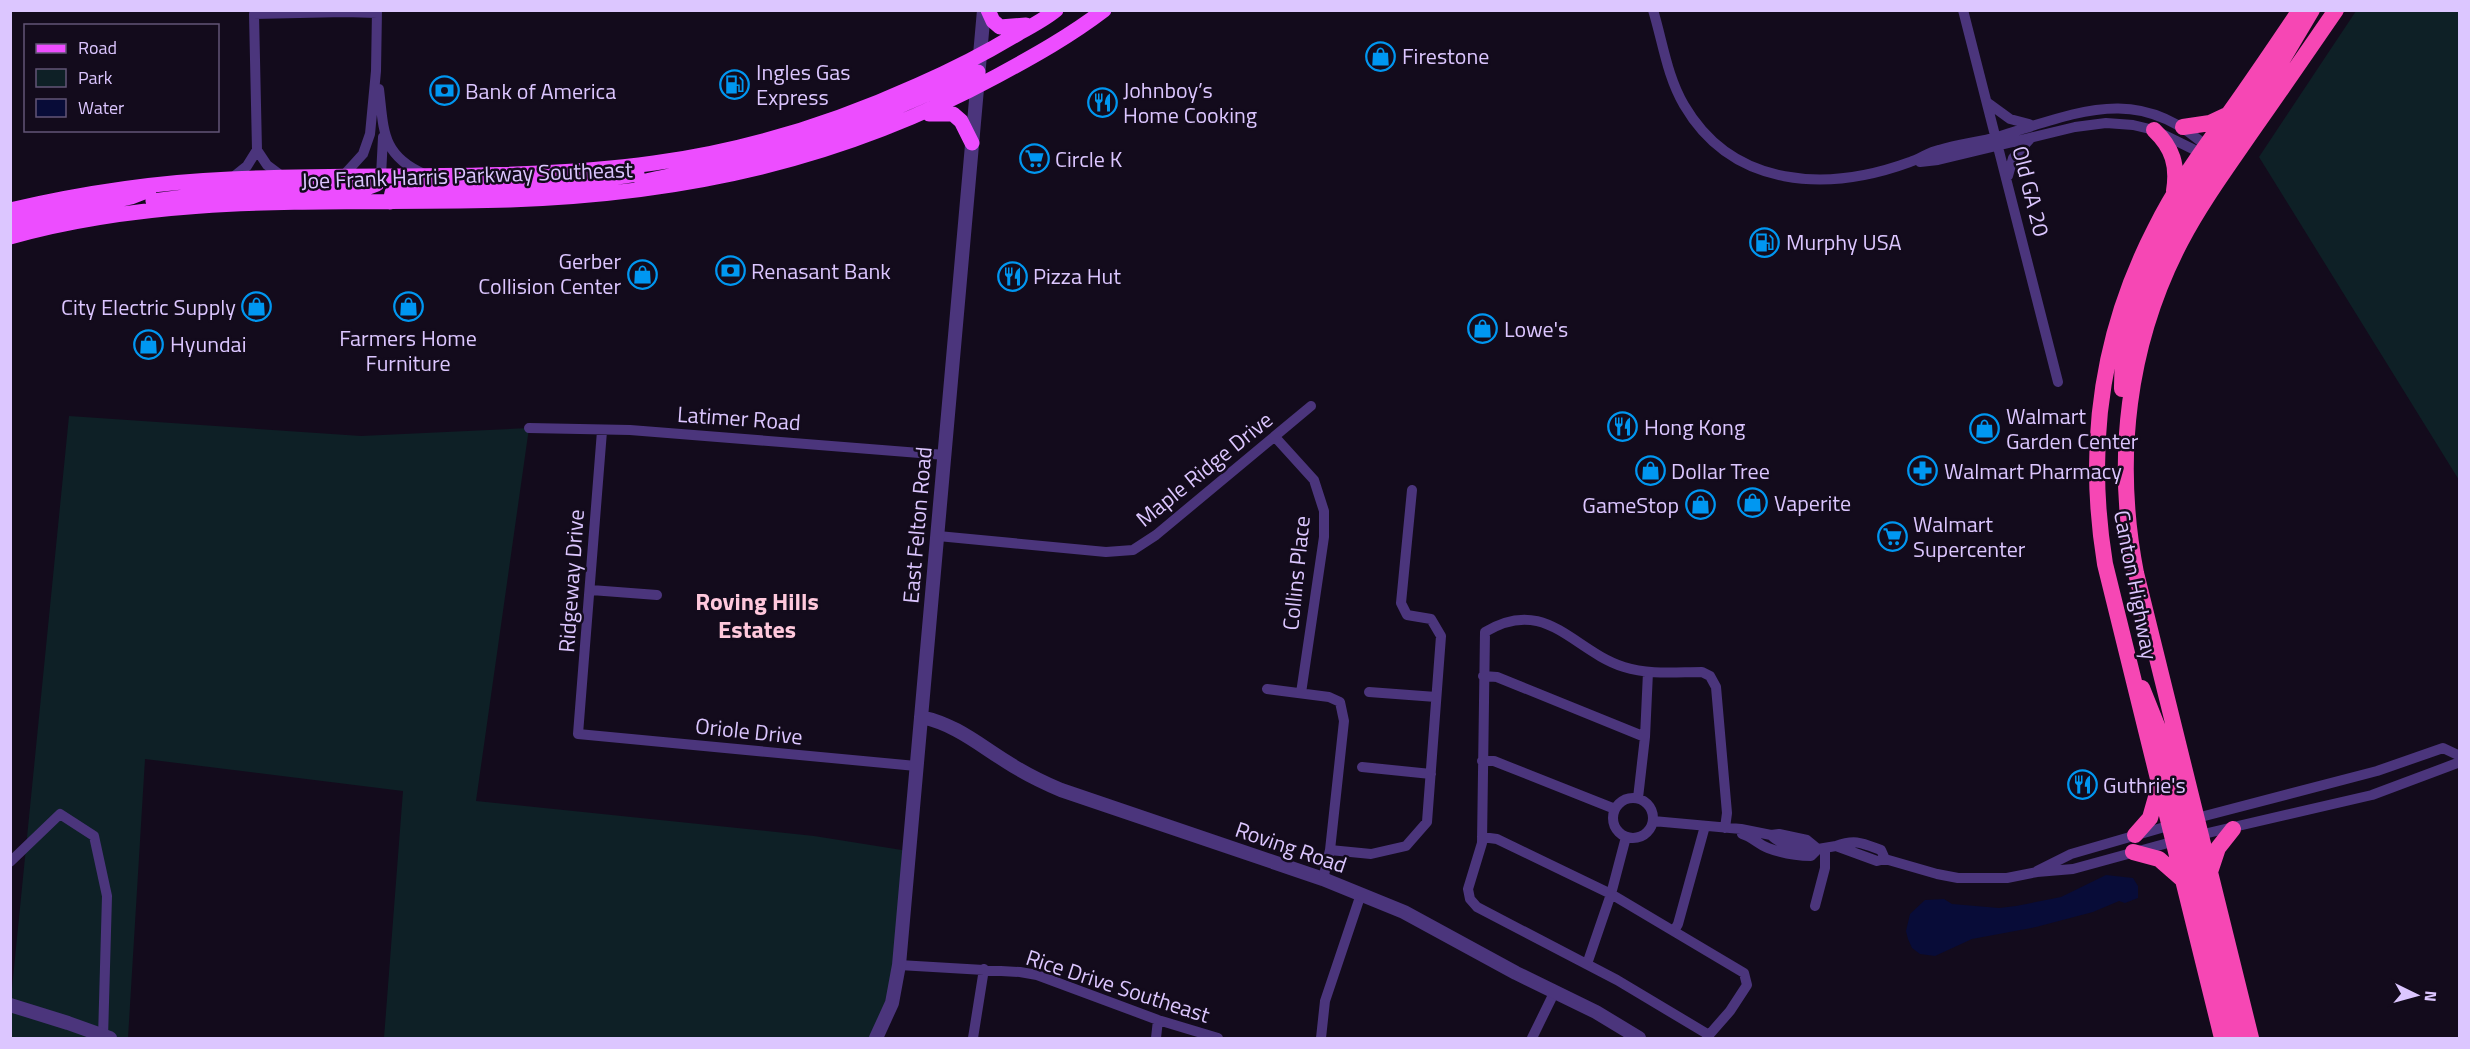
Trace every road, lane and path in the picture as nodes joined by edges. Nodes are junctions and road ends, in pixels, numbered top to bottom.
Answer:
1 (986, 10) edge
2 (1056, 10) edge
3 (1104, 10) edge
4 (1653, 10) edge
5 (1963, 10) edge
6 (2300, 10) edge
7 (2312, 10) edge
8 (2328, 10) edge
9 (2336, 10) edge
10 (377, 12) edge
11 (1035, 24) junction
12 (2320, 33) junction
13 (376, 71) junction
14 (978, 72) junction
15 (1988, 103) junction
16 (2228, 114) junction
17 (917, 116) junction
18 (2035, 124) junction
19 (384, 125) junction
20 (2183, 127) junction
21 (2154, 130) junction
22 (2032, 137) junction
23 (1998, 141) junction
24 (972, 143) junction
25 (257, 150) junction
26 (2214, 157) junction
27 (667, 161) junction
28 (425, 175) junction
29 (342, 176) junction
30 (381, 176) junction
31 (284, 177) junction
32 (2007, 178) junction
33 (230, 179) junction
34 (166, 183) junction
35 (611, 194) junction
36 (2172, 200) junction
37 (390, 202) junction
38 (10, 210) edge
39 (120, 215) junction
40 (10, 225) edge
41 (10, 237) edge
42 (2058, 382) dead end
43 (1311, 406) dead end
44 (529, 428) dead end
45 (602, 431) junction
46 (1275, 437) junction
47 (945, 455) junction
48 (1412, 490) dead end
49 (938, 536) junction
50 (591, 590) junction
51 (657, 595) dead end
52 (2128, 663) junction
53 (1648, 672) junction
54 (1483, 676) junction
55 (1267, 689) dead end
56 (1369, 692) dead end
57 (1301, 693) junction
58 (1436, 698) junction
59 (921, 717) junction
60 (578, 734) joint
61 (1645, 738) junction
62 (2460, 756) edge
63 (1482, 761) junction
64 (2460, 762) edge
65 (916, 766) junction
66 (1362, 767) dead end
67 (1431, 774) junction
68 (2159, 786) junction
69 (1638, 798) junction
70 (1615, 809) junction
71 (1653, 820) junction
72 (1705, 826) junction
73 (1729, 829) junction
74 (2233, 829) junction
75 (2185, 830) junction
76 (2135, 835) junction
77 (1482, 837) junction
78 (1626, 837) junction
79 (1823, 847) junction
80 (1330, 850) junction
81 (2133, 852) junction
82 (10, 862) edge
83 (2037, 872) junction
84 (2210, 872) junction
85 (1323, 879) junction
86 (2183, 880) junction
87 (1361, 894) junction
88 (1611, 894) junction
89 (1815, 906) dead end
90 (1674, 931) junction
91 (898, 964) junction
92 (1587, 964) junction
93 (984, 969) junction
94 (1555, 991) junction
95 (10, 1005) edge
96 (1158, 1020) junction
97 (1708, 1037) edge
98 (106, 1038) edge
99 (876, 1038) edge
100 (974, 1038) edge
101 (1156, 1038) edge
102 (1218, 1038) edge
103 (1321, 1038) edge
104 (1532, 1038) edge
105 (1639, 1038) edge
106 (2222, 1038) edge
107 (2238, 1038) edge
108 (2251, 1038) edge

1 - 11 main road
1 - 14 street, East Felton Road
2 - 11 main road, Joe Frank Harris Parkway Southeast
3 - 14 main road, Joe Frank Harris Parkway Southeast
4 - 23 street
5 - 15 street, Old GA 20
6 - 16 highway
7 - 26 highway
8 - 12 highway
9 - 12 highway
10 - 13 street
10 - 25 street
11 - 14 main road, Joe Frank Harris Parkway Southeast
12 - 26 highway
13 - 19 street
13 - 29 street
14 - 17 main road, Joe Frank Harris Parkway Southeast
14 - 24 street, East Felton Road
14 - 27 main road, Joe Frank Harris Parkway Southeast
14 - 35 main road
15 - 18 street
15 - 23 street, Old GA 20
16 - 20 highway
16 - 26 highway
17 - 24 main road
17 - 35 main road, Joe Frank Harris Parkway Southeast
18 - 20 street
18 - 23 street
19 - 28 street
19 - 30 street
20 - 26 street
21 - 22 street
21 - 26 street
21 - 36 highway
22 - 23 street
22 - 32 street
23 - 32 street, Old GA 20
24 - 47 street, East Felton Road
25 - 31 street
25 - 33 street
26 - 36 highway, Canton Highway
26 - 75 highway
27 - 28 main road, Joe Frank Harris Parkway Southeast
27 - 37 main road
28 - 30 main road, Joe Frank Harris Parkway Southeast
29 - 30 main road, Joe Frank Harris Parkway Southeast
29 - 31 main road, Joe Frank Harris Parkway Southeast
30 - 39 main road
31 - 33 main road, Joe Frank Harris Parkway Southeast
32 - 42 street, Old GA 20
33 - 34 main road, Joe Frank Harris Parkway Southeast
34 - 38 main road, Joe Frank Harris Parkway Southeast
34 - 40 main road
35 - 37 main road, Joe Frank Harris Parkway Southeast
36 - 52 highway, Canton Highway
37 - 39 main road, Joe Frank Harris Parkway Southeast
39 - 41 main road, Joe Frank Harris Parkway Southeast
43 - 46 street, Maple Ridge Drive
44 - 45 street, Latimer Road
45 - 47 street, Latimer Road
45 - 50 street, Ridgeway Drive
46 - 49 street, Maple Ridge Drive
46 - 57 street, Collins Place
47 - 49 street, East Felton Road
48 - 58 street
49 - 59 street, East Felton Road
50 - 51 street
50 - 60 street, Ridgeway Drive
52 - 68 highway, Canton Highway
52 - 75 highway
53 - 54 street
53 - 61 street
53 - 73 street
54 - 61 street
54 - 63 street
55 - 57 street
56 - 58 street
57 - 80 street
58 - 67 street
59 - 65 street, East Felton Road
59 - 85 street, Roving Road
60 - 65 street, Oriole Drive
61 - 69 street
62 - 75 street
63 - 70 street
63 - 77 street
64 - 74 street
65 - 91 street, East Felton Road
66 - 67 street
67 - 80 street
68 - 75 highway, Canton Highway
68 - 76 highway
69 - 70 street
69 - 71 street
70 - 78 street
71 - 72 street
71 - 78 street
72 - 73 street
72 - 90 street
73 - 79 street
73 - 79 street
74 - 75 street
74 - 84 highway
75 - 76 street
75 - 81 street
75 - 84 highway
75 - 86 highway, Canton Highway
75 - 107 highway
76 - 83 street
77 - 88 street
77 - 92 street
78 - 88 street
79 - 83 street
79 - 89 street
80 - 85 street
81 - 83 street
81 - 86 highway
82 - 98 street
84 - 108 highway
85 - 87 street, Roving Road
86 - 106 highway, Canton Highway
87 - 94 street, Roving Road
87 - 103 street
88 - 90 street
88 - 92 street
90 - 97 street
91 - 93 street, Rice Drive Southeast
91 - 99 street, East Felton Road
92 - 97 street
93 - 96 street, Rice Drive Southeast
93 - 100 street
94 - 104 street
94 - 105 street, Roving Road
95 - 98 street
96 - 101 street
96 - 102 street, Rice Drive Southeast

